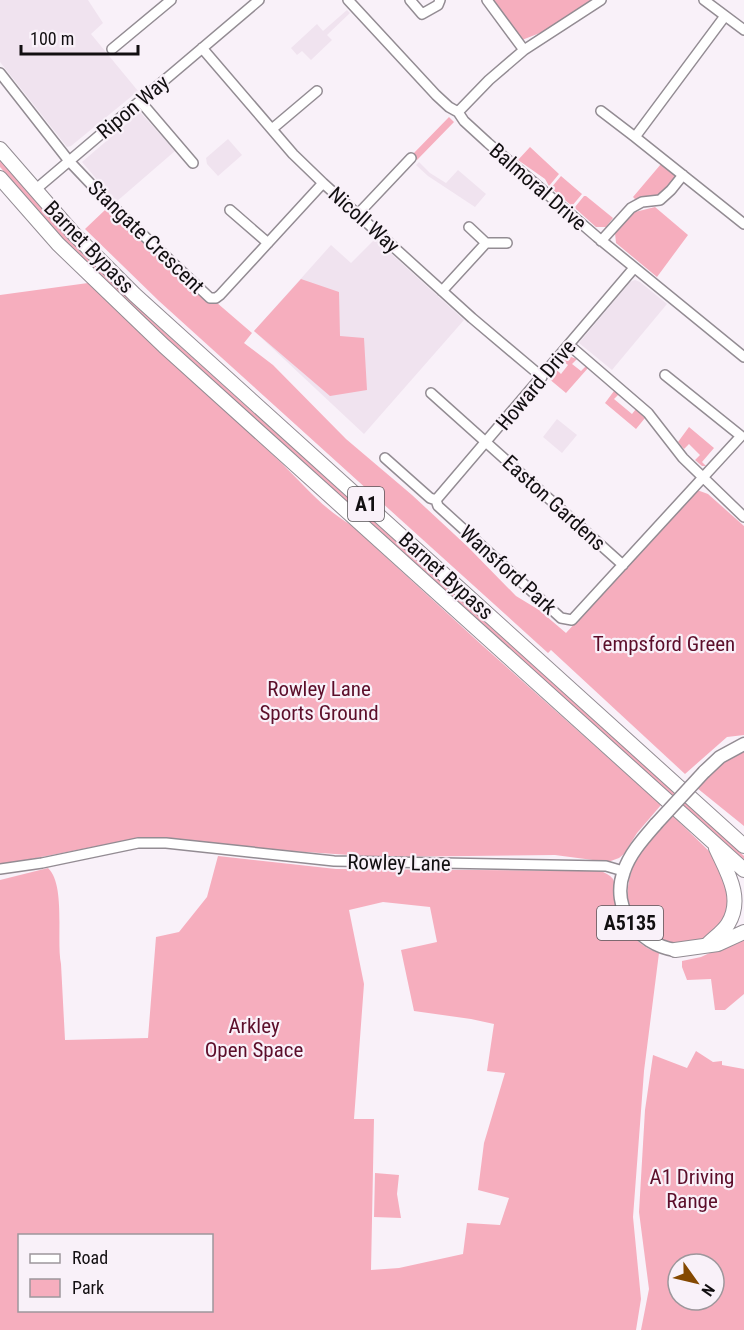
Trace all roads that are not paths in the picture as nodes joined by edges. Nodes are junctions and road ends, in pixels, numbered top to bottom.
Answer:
1 (171, 0) edge
2 (259, 0) edge
3 (348, 0) edge
4 (410, 0) edge
5 (440, 0) edge
6 (487, 0) edge
7 (601, 0) edge
8 (704, 0) edge
9 (725, 16) junction
10 (744, 30) edge
11 (202, 48) junction
12 (112, 49) dead end
13 (524, 50) junction
14 (0, 73) edge
15 (317, 91) dead end
16 (140, 101) junction
17 (601, 111) dead end
18 (458, 112) junction
19 (272, 129) junction
20 (635, 137) junction
21 (0, 149) edge
22 (411, 158) dead end
23 (69, 161) junction
24 (193, 163) dead end
25 (683, 175) junction
26 (0, 178) edge
27 (323, 183) junction
28 (35, 190) junction
29 (230, 210) dead end
30 (358, 214) junction
31 (744, 224) edge
32 (469, 227) dead end
33 (601, 241) junction
34 (268, 243) junction
35 (486, 243) junction
36 (507, 243) dead end
37 (634, 268) junction
38 (442, 291) junction
39 (569, 345) junction
40 (744, 357) edge
41 (665, 375) dead end
42 (542, 377) junction
43 (431, 393) dead end
44 (742, 435) edge
45 (487, 442) junction
46 (385, 458) dead end
47 (702, 478) junction
48 (436, 500) junction
49 (744, 517) edge
50 (623, 565) junction
51 (744, 744) edge
52 (713, 842) junction
53 (744, 846) edge
54 (0, 869) edge
55 (744, 870) edge
56 (623, 871) junction
57 (744, 932) edge
58 (708, 944) junction
59 (675, 950) joint

1 - 12 street
2 - 11 street, Ripon Way
3 - 18 street, Balmoral Drive
4 - 5 street
6 - 13 street
7 - 13 street
8 - 9 street
9 - 10 street
9 - 20 street
11 - 16 street, Ripon Way
11 - 19 street, Nicoll Way
13 - 18 street
14 - 23 street
15 - 19 street
16 - 23 street, Ripon Way
16 - 24 street
17 - 20 street
18 - 33 street, Balmoral Drive
19 - 27 street, Nicoll Way
20 - 25 street
21 - 28 highway, Barnet Bypass / A1
22 - 30 street
23 - 28 street, Ripon Way
23 - 34 street, Stangate Crescent
25 - 31 street
25 - 33 street
26 - 52 highway, Barnet Bypass / A1
27 - 30 street, Nicoll Way
27 - 34 street, Stangate Crescent
28 - 53 highway, Barnet Bypass / A1
29 - 34 street
30 - 38 street, Nicoll Way
32 - 35 street
33 - 37 street, Balmoral Drive
35 - 36 street
35 - 38 street
37 - 39 street, Howard Drive
37 - 40 street, Balmoral Drive
38 - 42 street, Nicoll Way
39 - 42 street, Howard Drive
39 - 47 street
41 - 44 street
42 - 45 street, Howard Drive
43 - 45 street, Easton Gardens
44 - 47 street, Wansford Park
45 - 48 street, Howard Drive
45 - 50 street, Easton Gardens
46 - 48 street, Wansford Park
47 - 49 street
47 - 50 street, Wansford Park
48 - 50 street, Wansford Park
51 - 56 main road, A5135, bridge
52 - 55 highway, Barnet Bypass / A1
52 - 58 highway
54 - 56 street, Rowley Lane
56 - 59 main road, A5135
57 - 58 highway
58 - 59 highway

